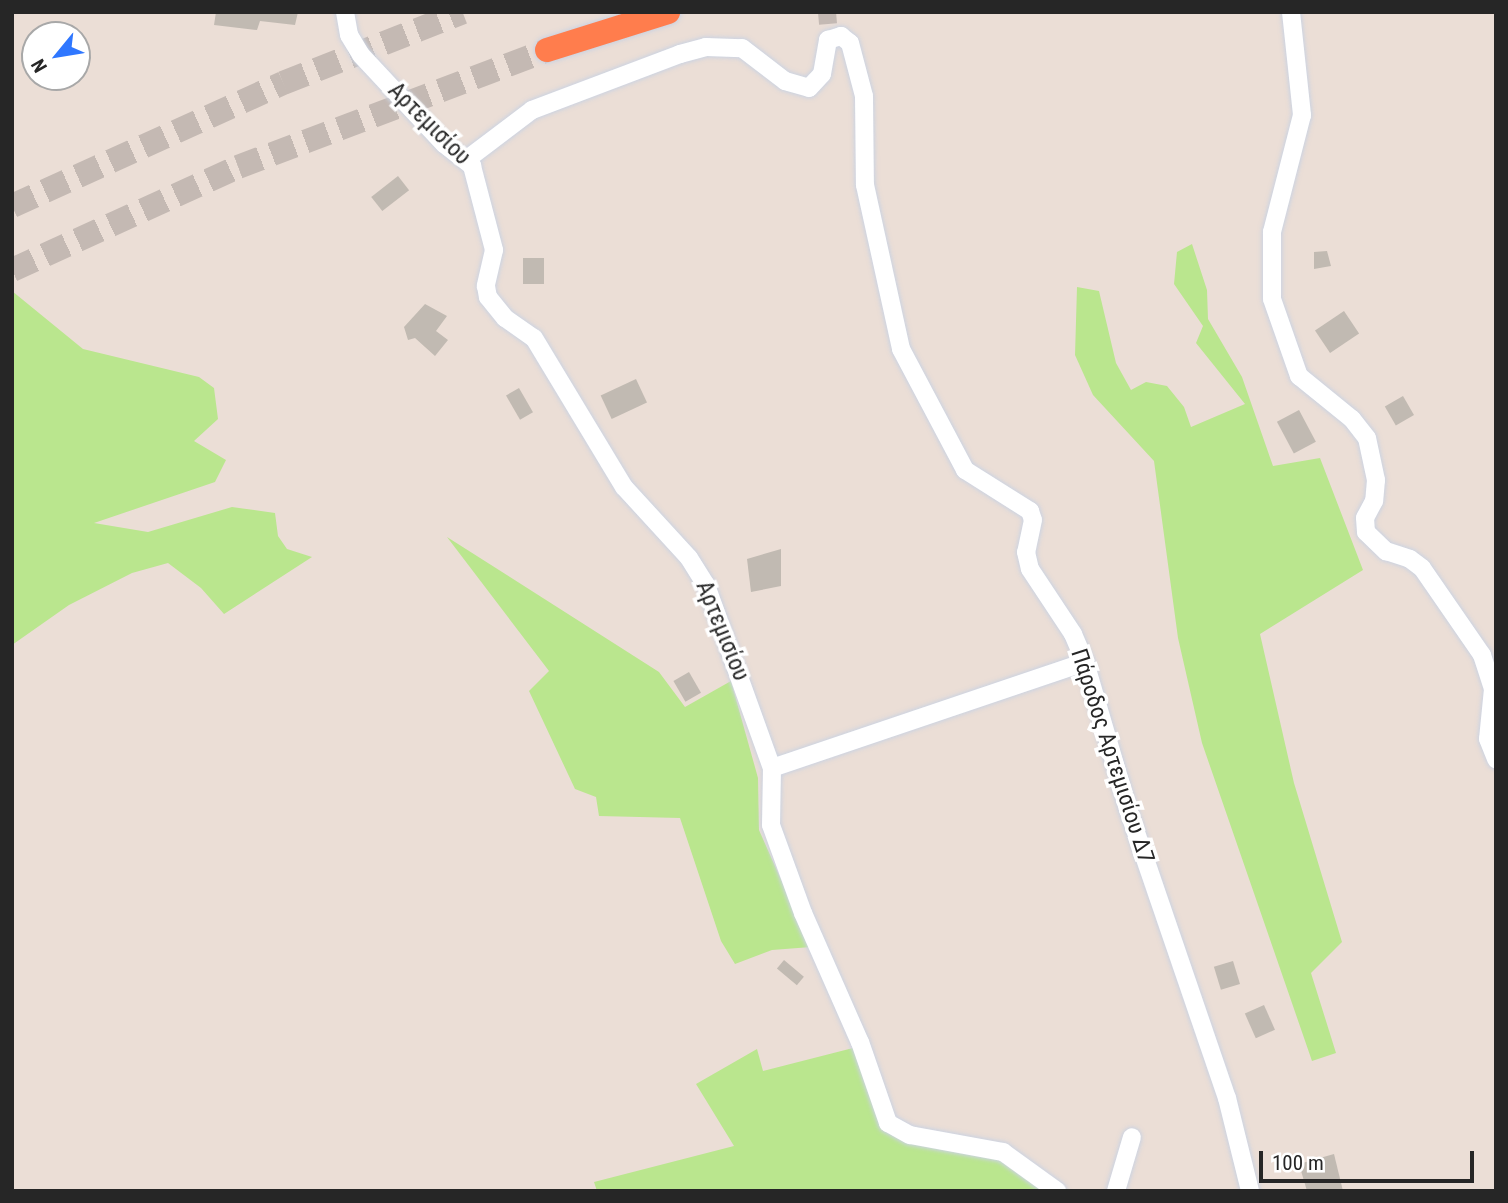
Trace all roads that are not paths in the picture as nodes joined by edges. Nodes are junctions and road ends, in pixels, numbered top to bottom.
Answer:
1 (345, 12) edge
2 (668, 12) edge
3 (1292, 12) edge
4 (547, 50) tunnel mouth
5 (466, 160) junction
6 (1085, 662) junction
7 (1496, 759) edge
8 (772, 768) junction
9 (1132, 1137) dead end
10 (1057, 1191) edge
11 (1116, 1191) edge
12 (1250, 1191) edge

1 - 5 street, Αρτεμισίου
2 - 4 highway
3 - 7 street
5 - 6 street, Πάροδος Αρτεμισίου Δ7
5 - 8 street, Αρτεμισίου
6 - 8 street
6 - 12 street, Πάροδος Αρτεμισίου Δ7
8 - 10 street, Αρτεμισίου
9 - 11 street

